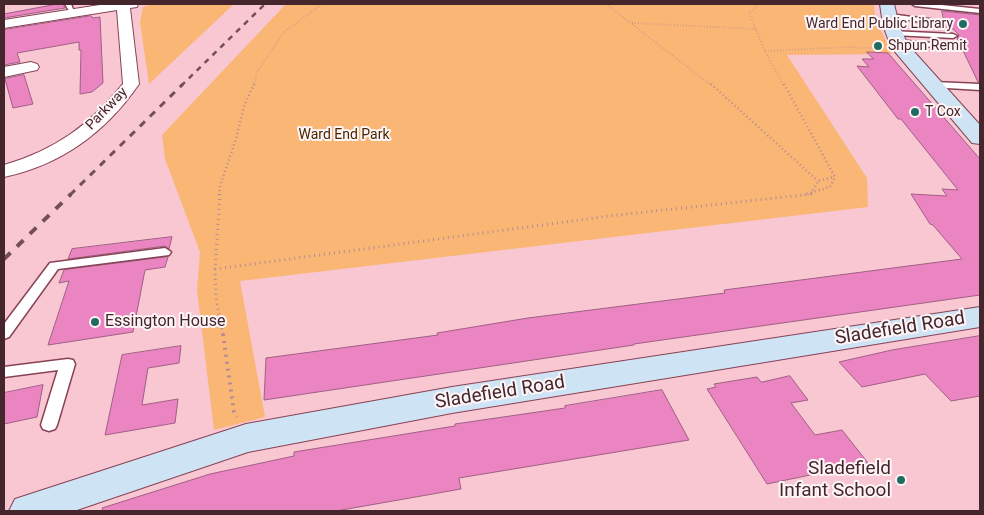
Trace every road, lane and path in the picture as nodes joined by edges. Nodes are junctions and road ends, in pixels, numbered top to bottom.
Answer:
1 (322, 4) edge
2 (606, 4) edge
3 (760, 4) edge
4 (915, 4) edge
5 (127, 5) edge
6 (71, 8) edge
7 (980, 11) edge
8 (936, 22) dead end
9 (631, 23) junction
10 (4, 24) edge
11 (894, 29) edge
12 (756, 30) junction
13 (953, 36) dead end
14 (956, 47) dead end
15 (765, 51) junction
16 (31, 67) dead end
17 (5, 68) edge
18 (934, 85) junction
19 (980, 87) edge
20 (980, 138) edge
21 (4, 171) edge
22 (835, 177) junction
23 (818, 181) junction
24 (811, 194) junction
25 (165, 252) dead end
26 (215, 269) junction
27 (980, 317) edge
28 (4, 334) edge
29 (4, 372) edge
30 (50, 425) dead end
31 (246, 438) junction
32 (46, 507) edge

1 - 26 path
2 - 9 path
3 - 12 path
4 - 7 lane
5 - 6 street
5 - 21 street, Parkway
6 - 10 street
8 - 11 lane
9 - 12 path
9 - 23 path
11 - 13 lane
11 - 14 lane
11 - 15 path
11 - 18 street
12 - 15 path
15 - 22 path
16 - 17 street
18 - 19 lane
18 - 20 street
22 - 23 path
22 - 24 path
23 - 24 path
24 - 26 path
25 - 28 lane
26 - 31 path
27 - 31 street, Sladefield Road
29 - 30 lane
31 - 32 street, Sladefield Road

